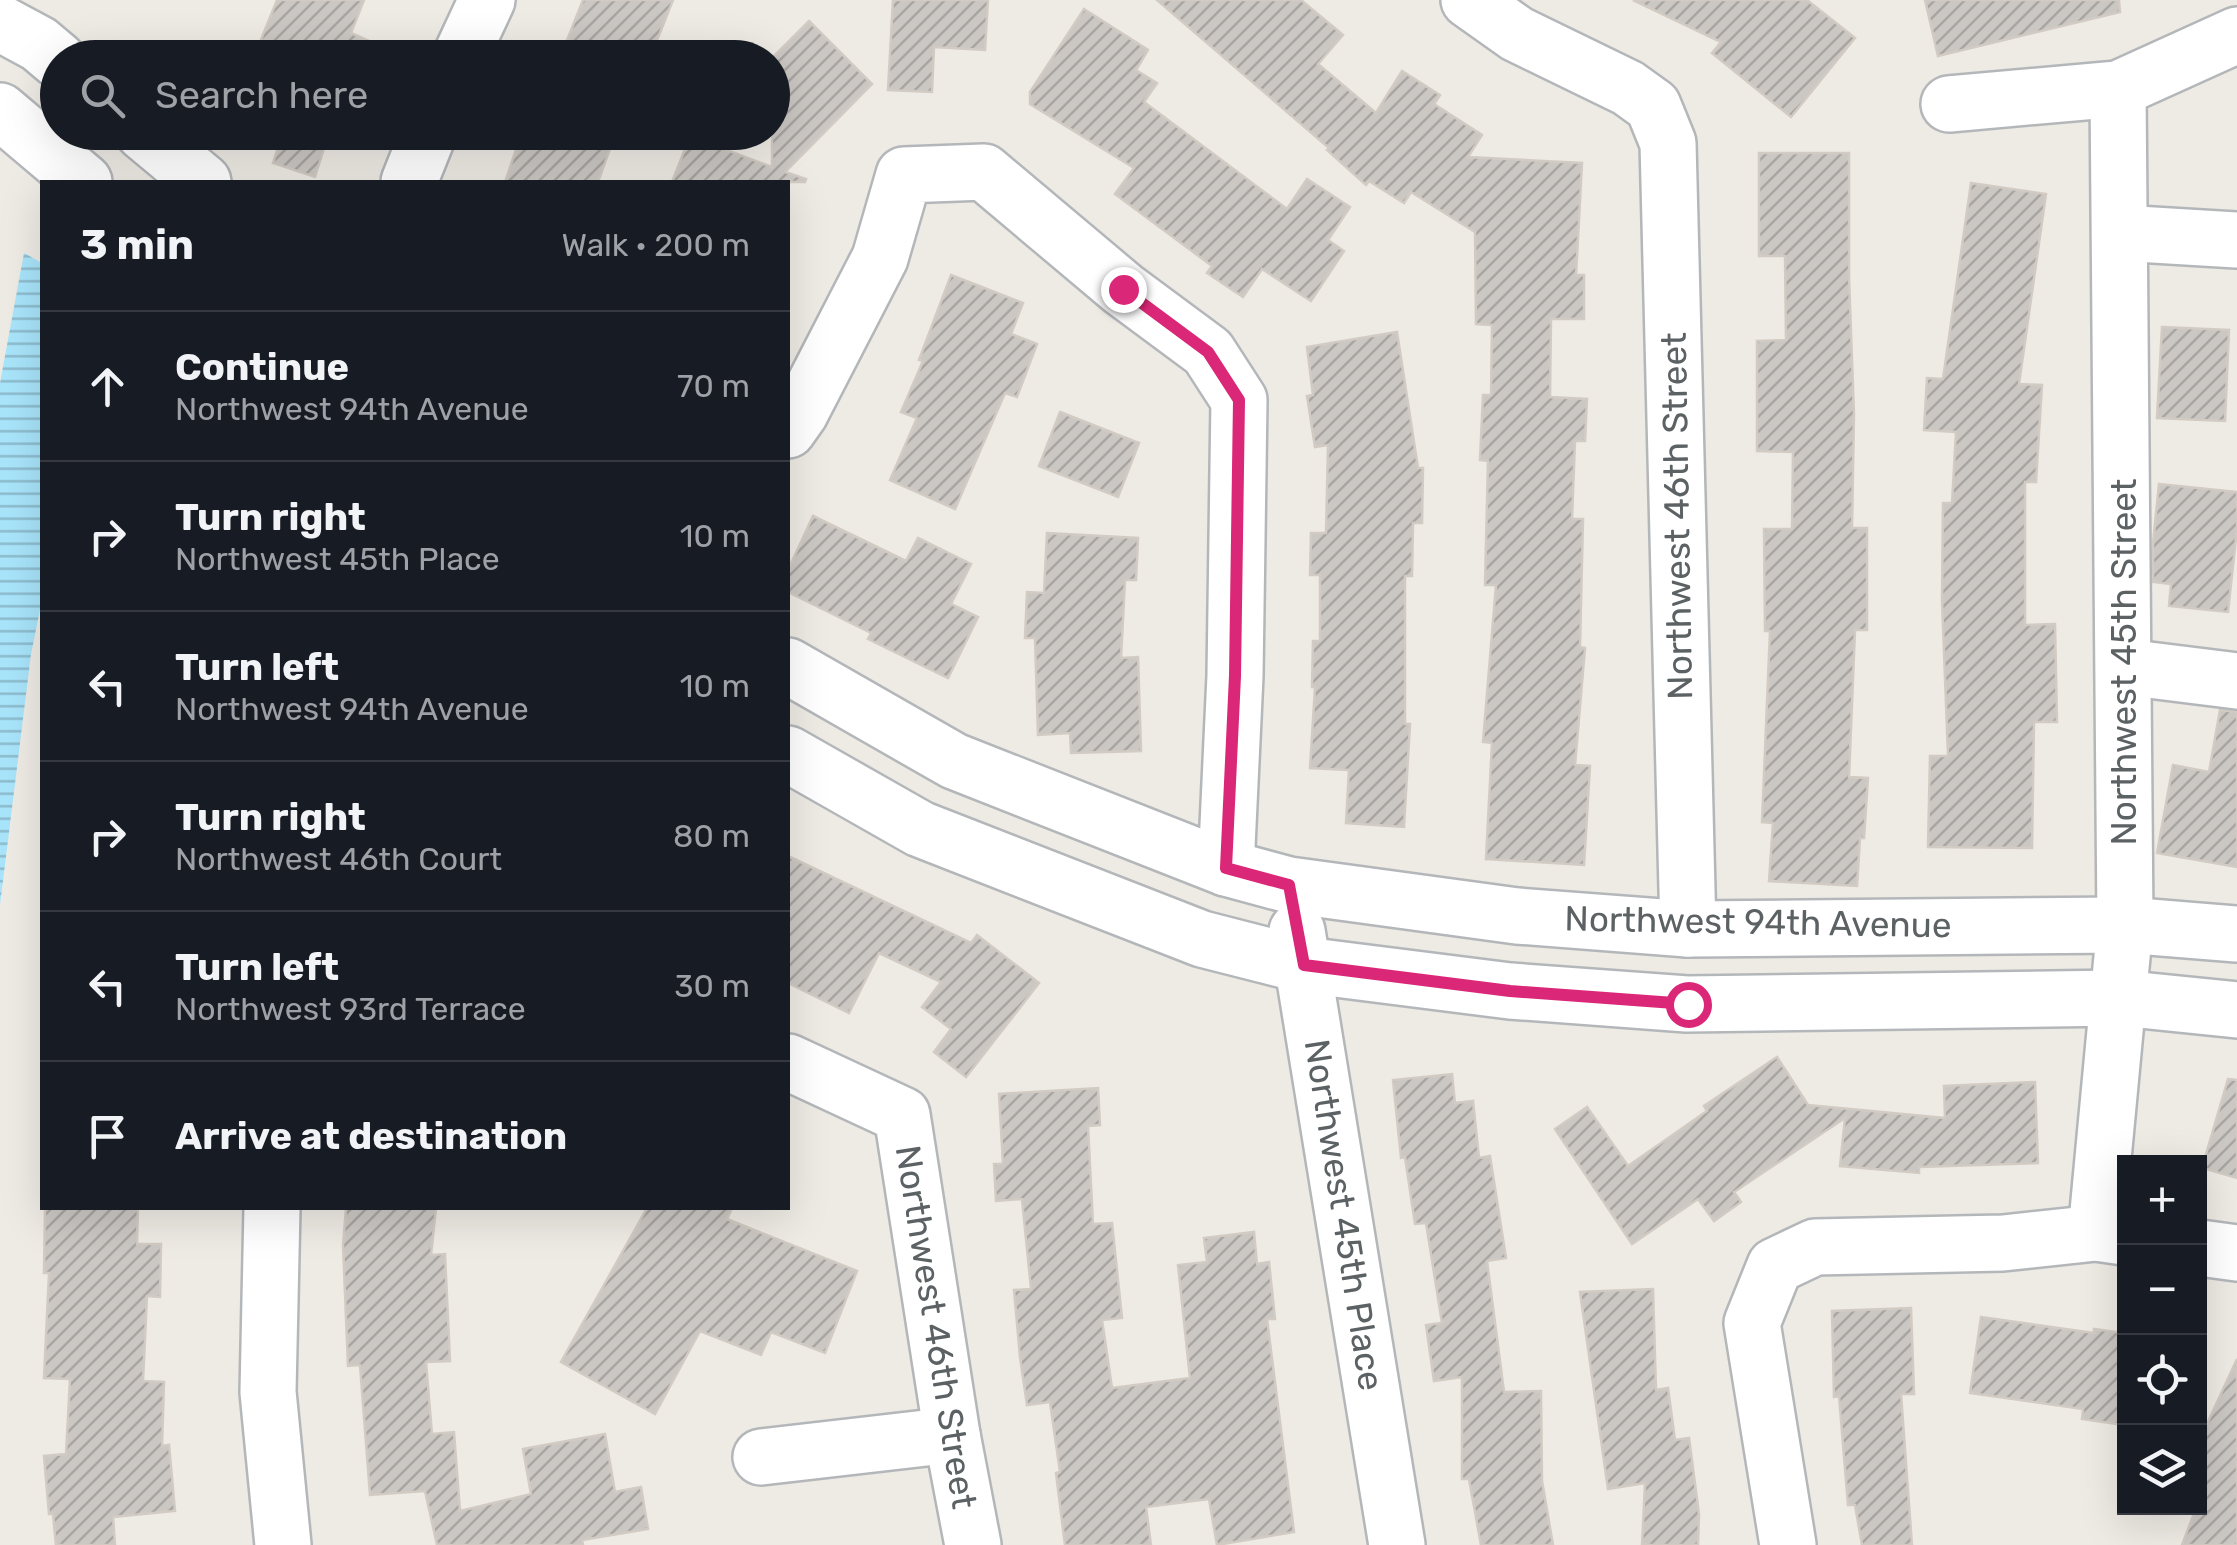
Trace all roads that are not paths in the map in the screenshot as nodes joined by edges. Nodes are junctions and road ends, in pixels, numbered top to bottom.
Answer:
1 (487, 0) edge
2 (1468, 0) edge
3 (0, 23) edge
4 (2237, 36) edge
5 (467, 40) edge
6 (40, 45) edge
7 (2118, 89) junction
8 (1949, 104) dead end
9 (0, 112) edge
10 (40, 145) edge
11 (46, 150) edge
12 (165, 150) edge
13 (422, 150) edge
14 (82, 180) edge
15 (201, 180) edge
16 (410, 180) edge
17 (2120, 234) junction
18 (2237, 240) edge
19 (790, 427) edge
20 (790, 667) edge
21 (2125, 667) junction
22 (2237, 682) edge
23 (790, 755) edge
24 (1226, 868) junction
25 (1289, 885) junction
26 (2125, 925) junction
27 (1688, 928) junction
28 (2237, 934) edge
29 (1304, 965) junction
30 (2120, 998) junction
31 (2237, 1010) edge
32 (790, 1063) edge
33 (272, 1210) edge
34 (2110, 1235) edge
35 (2207, 1249) edge
36 (2237, 1253) edge
37 (952, 1436) junction
38 (761, 1458) dead end
39 (282, 1545) edge
40 (973, 1545) edge
41 (1397, 1545) edge
42 (1788, 1545) edge

1 - 5 street
2 - 27 street, Northwest 46th Street
3 - 6 street
4 - 7 street
7 - 8 street
7 - 17 street, Northwest 45th Street
9 - 10 street
11 - 14 street
12 - 15 street
13 - 16 street
17 - 18 street
17 - 21 street, Northwest 45th Street
19 - 24 street
20 - 24 street, Northwest 94th Avenue
21 - 22 street
21 - 26 street, Northwest 45th Street
23 - 29 street
24 - 25 street, Northwest 94th Avenue
25 - 27 street, Northwest 94th Avenue
25 - 29 street, Northwest 45th Place
26 - 27 street, Northwest 94th Avenue
26 - 28 street, Northwest 94th Avenue
26 - 30 street, Northwest 45th Street
29 - 30 street
29 - 41 street, Northwest 45th Place
30 - 31 street
30 - 34 street, Northwest 45th Street
32 - 37 street, Northwest 46th Street
33 - 39 street
34 - 42 street
35 - 36 street
37 - 38 street
37 - 40 street, Northwest 46th Street

